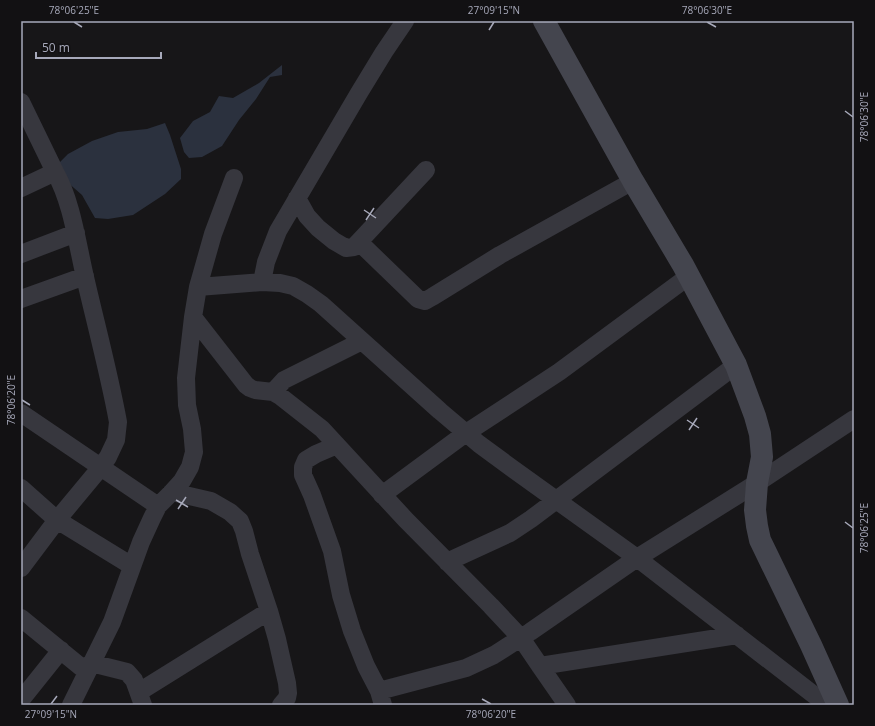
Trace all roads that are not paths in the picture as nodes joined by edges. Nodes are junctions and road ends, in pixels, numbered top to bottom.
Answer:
1 (405, 21) edge
2 (544, 21) edge
3 (21, 102) edge
4 (426, 170) dead end
5 (55, 172) junction
6 (234, 178) dead end
7 (633, 181) junction
8 (21, 188) edge
9 (297, 198) junction
10 (76, 233) junction
11 (360, 242) junction
12 (21, 254) edge
13 (85, 276) junction
14 (689, 276) junction
15 (262, 282) junction
16 (198, 287) junction
17 (21, 299) edge
18 (193, 317) junction
19 (362, 341) junction
20 (736, 365) junction
21 (273, 392) junction
22 (21, 413) edge
23 (854, 419) edge
24 (466, 433) junction
25 (336, 445) junction
26 (101, 467) junction
27 (757, 483) junction
28 (21, 488) edge
29 (172, 492) junction
30 (382, 495) junction
31 (556, 500) junction
32 (158, 506) junction
33 (57, 520) junction
34 (637, 558) junction
35 (447, 562) junction
36 (132, 566) junction
37 (21, 568) edge
38 (269, 611) junction
39 (21, 618) edge
40 (737, 635) junction
41 (521, 638) junction
42 (61, 650) junction
43 (540, 666) junction
44 (89, 668) junction
45 (381, 698) edge
46 (141, 699) edge
47 (21, 700) edge
48 (563, 704) edge
49 (71, 705) edge
50 (281, 705) edge
51 (827, 705) edge
52 (838, 705) edge

1 - 9 street
2 - 7 street
3 - 5 street
4 - 11 street
5 - 8 street
5 - 10 street
6 - 16 street
7 - 11 street
7 - 14 street
9 - 11 street
9 - 15 street
10 - 12 street
10 - 13 street
13 - 17 street
13 - 26 street
14 - 20 street
14 - 24 street
15 - 16 street
15 - 19 street
16 - 18 street
18 - 21 street
18 - 29 street
19 - 21 street
19 - 24 street
20 - 27 street
20 - 31 street
21 - 25 street
22 - 26 street
23 - 27 street
24 - 30 street
24 - 31 street
25 - 30 street
25 - 45 street
26 - 32 street
26 - 33 street
27 - 34 street
27 - 52 street
28 - 33 street
29 - 32 street
29 - 38 street
30 - 35 street
31 - 34 street
31 - 35 street
32 - 36 street
33 - 36 street
33 - 37 street
34 - 40 street
34 - 41 street
35 - 41 street
36 - 44 street
38 - 46 street
38 - 50 street
39 - 42 street
40 - 43 street
40 - 51 street
41 - 43 street
41 - 45 street
42 - 44 street
42 - 47 street
43 - 48 street
44 - 46 street
44 - 49 street

